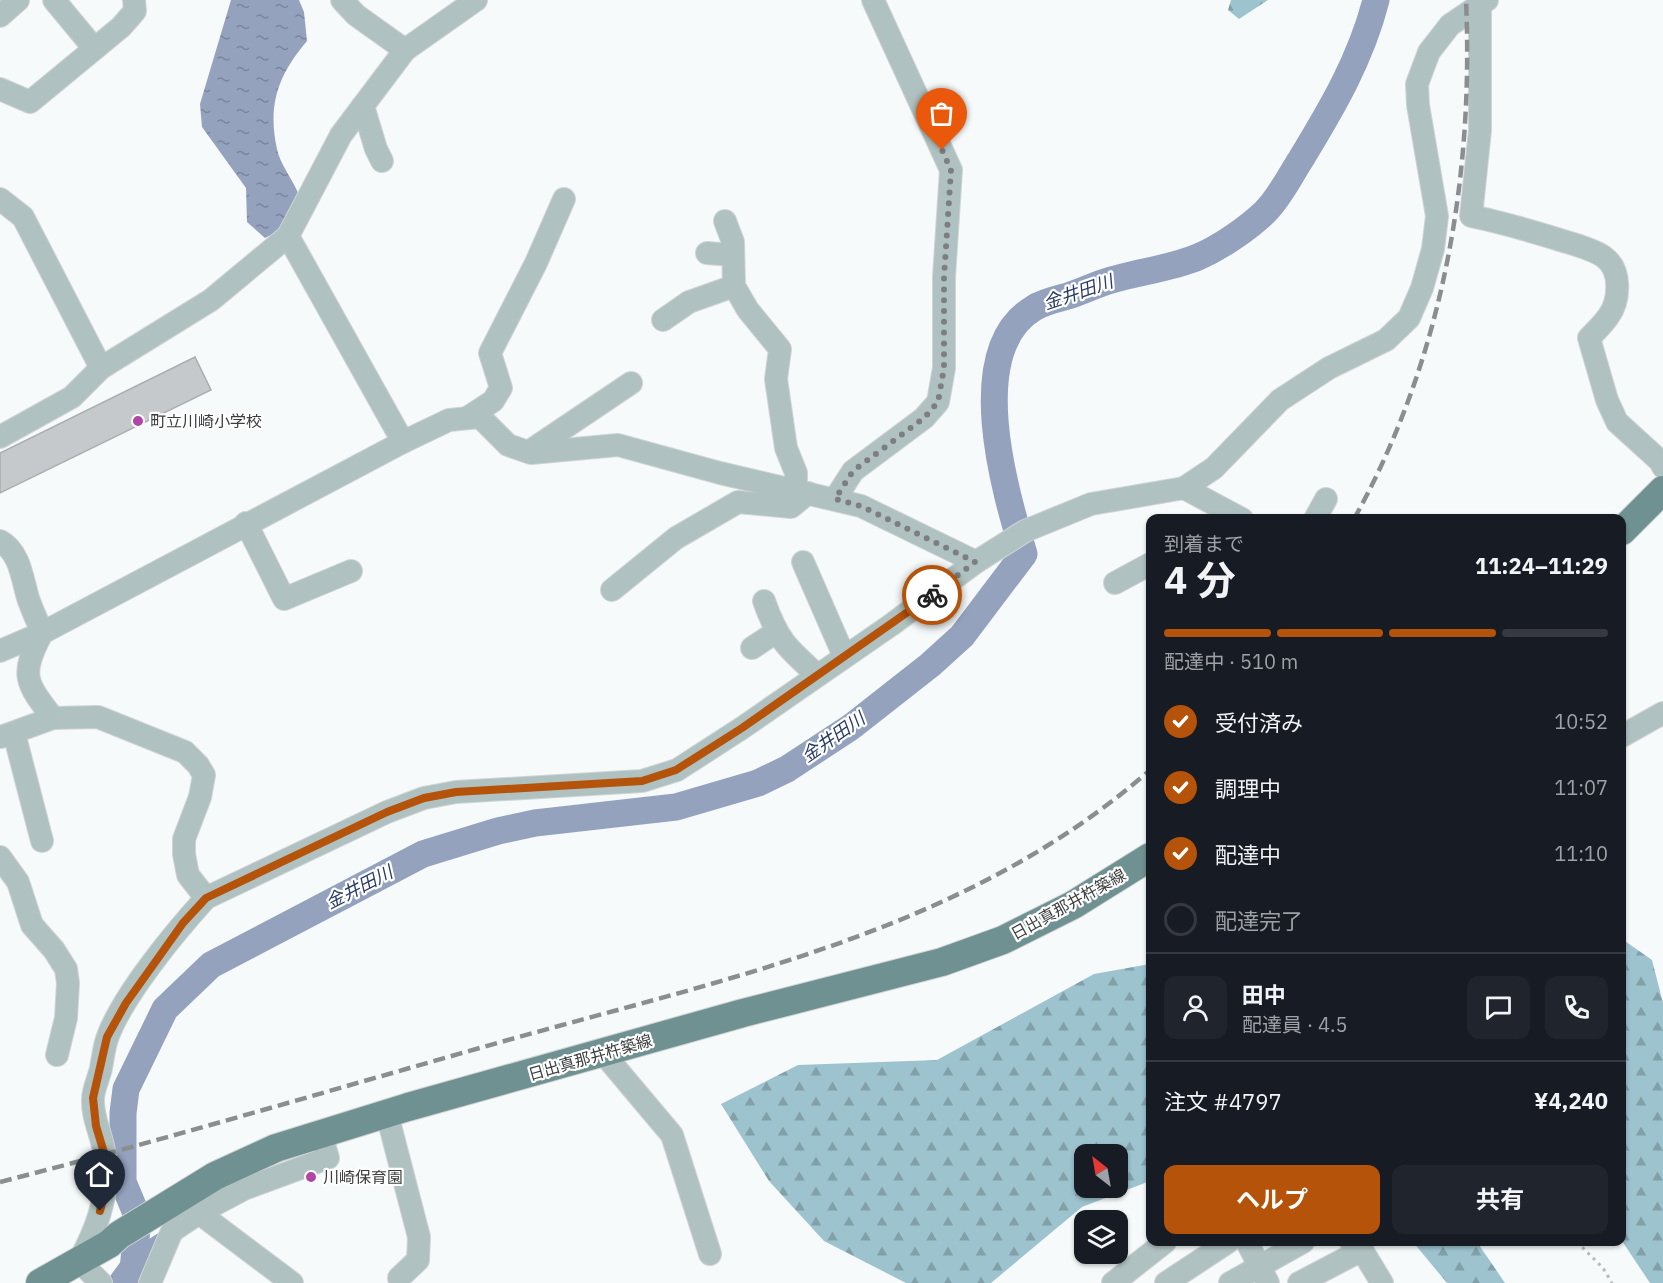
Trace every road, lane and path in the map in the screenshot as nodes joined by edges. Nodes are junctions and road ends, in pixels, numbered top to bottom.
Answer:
1 (18, 0) edge
2 (54, 0) edge
3 (134, 0) edge
4 (342, 0) edge
5 (476, 0) edge
6 (873, 0) edge
7 (1484, 2) edge
8 (0, 16) edge
9 (93, 48) junction
10 (405, 51) junction
11 (0, 88) edge
12 (363, 106) junction
13 (382, 160) dead end
14 (0, 199) edge
15 (564, 200) dead end
16 (724, 221) dead end
17 (288, 236) junction
18 (707, 253) dead end
19 (733, 255) junction
20 (734, 286) junction
21 (663, 320) dead end
22 (101, 368) junction
23 (631, 383) dead end
24 (467, 418) junction
25 (0, 437) edge
26 (403, 441) junction
27 (529, 452) junction
28 (1663, 467) edge
29 (1663, 490) edge
30 (802, 492) junction
31 (1190, 493) junction
32 (835, 499) junction
33 (1326, 499) dead end
34 (1200, 514) edge
35 (1232, 514) edge
36 (1318, 514) edge
37 (246, 523) junction
38 (1626, 527) edge
39 (0, 541) edge
40 (983, 558) junction
41 (803, 562) dead end
42 (1146, 566) edge
43 (351, 571) dead end
44 (1115, 583) dead end
45 (612, 590) dead end
46 (764, 601) dead end
47 (776, 632) junction
48 (42, 633) junction
49 (752, 648) dead end
50 (0, 651) edge
51 (844, 656) junction
52 (816, 674) junction
53 (1663, 713) edge
54 (53, 718) junction
55 (1626, 734) edge
56 (7, 735) edge
57 (42, 841) dead end
58 (0, 857) edge
59 (1146, 859) edge
60 (206, 898) junction
61 (603, 1053) junction
62 (57, 1055) dead end
63 (387, 1114) junction
64 (321, 1134) junction
65 (199, 1213) junction
66 (1161, 1246) edge
67 (1167, 1246) edge
68 (1223, 1246) edge
69 (1249, 1246) edge
70 (1298, 1246) edge
71 (1357, 1246) edge
72 (1581, 1246) edge
73 (710, 1254) dead end
74 (79, 1261) junction
75 (1263, 1274) edge
76 (399, 1278) dead end
77 (1179, 1279) edge
78 (1375, 1281) edge
79 (40, 1283) edge
80 (101, 1283) edge
81 (150, 1283) edge
82 (292, 1283) edge
83 (1113, 1283) edge
84 (1230, 1283) edge
85 (1299, 1283) edge
86 (1612, 1283) edge

1 - 8 street
2 - 9 street
3 - 9 street
4 - 10 street
5 - 10 street
6 - 32 street
7 - 28 street
7 - 31 street
9 - 11 street
10 - 12 street
12 - 13 street
12 - 17 street
14 - 22 street
15 - 24 street
16 - 19 street
17 - 22 street
17 - 26 street
18 - 19 street
19 - 20 street
20 - 21 street
20 - 30 street
22 - 25 street
23 - 27 street
24 - 26 street
24 - 27 street
26 - 37 street
27 - 30 street
29 - 38 main road
30 - 32 street
30 - 45 street
31 - 34 street
31 - 35 street
31 - 40 street
32 - 40 street
33 - 36 street
37 - 43 street
37 - 48 street
39 - 48 street
40 - 51 street
41 - 51 street
42 - 44 street
46 - 47 street
47 - 49 street
47 - 52 street
48 - 50 street
48 - 54 street
51 - 52 street
52 - 60 street
53 - 55 street
54 - 56 street
54 - 60 street
56 - 57 street
58 - 62 street
59 - 61 main road, 日出真那井杵築線
60 - 74 street
61 - 63 main road, 日出真那井杵築線
61 - 73 street
63 - 64 main road, 日出真那井杵築線
63 - 76 street
64 - 65 street
64 - 74 main road, 日出真那井杵築線
65 - 81 street
65 - 82 street
66 - 83 street
67 - 77 street
68 - 77 street
69 - 75 street
70 - 75 street
71 - 78 street
71 - 85 street
72 - 86 path
74 - 79 main road, 日出真那井杵築線
74 - 80 street
75 - 84 street

